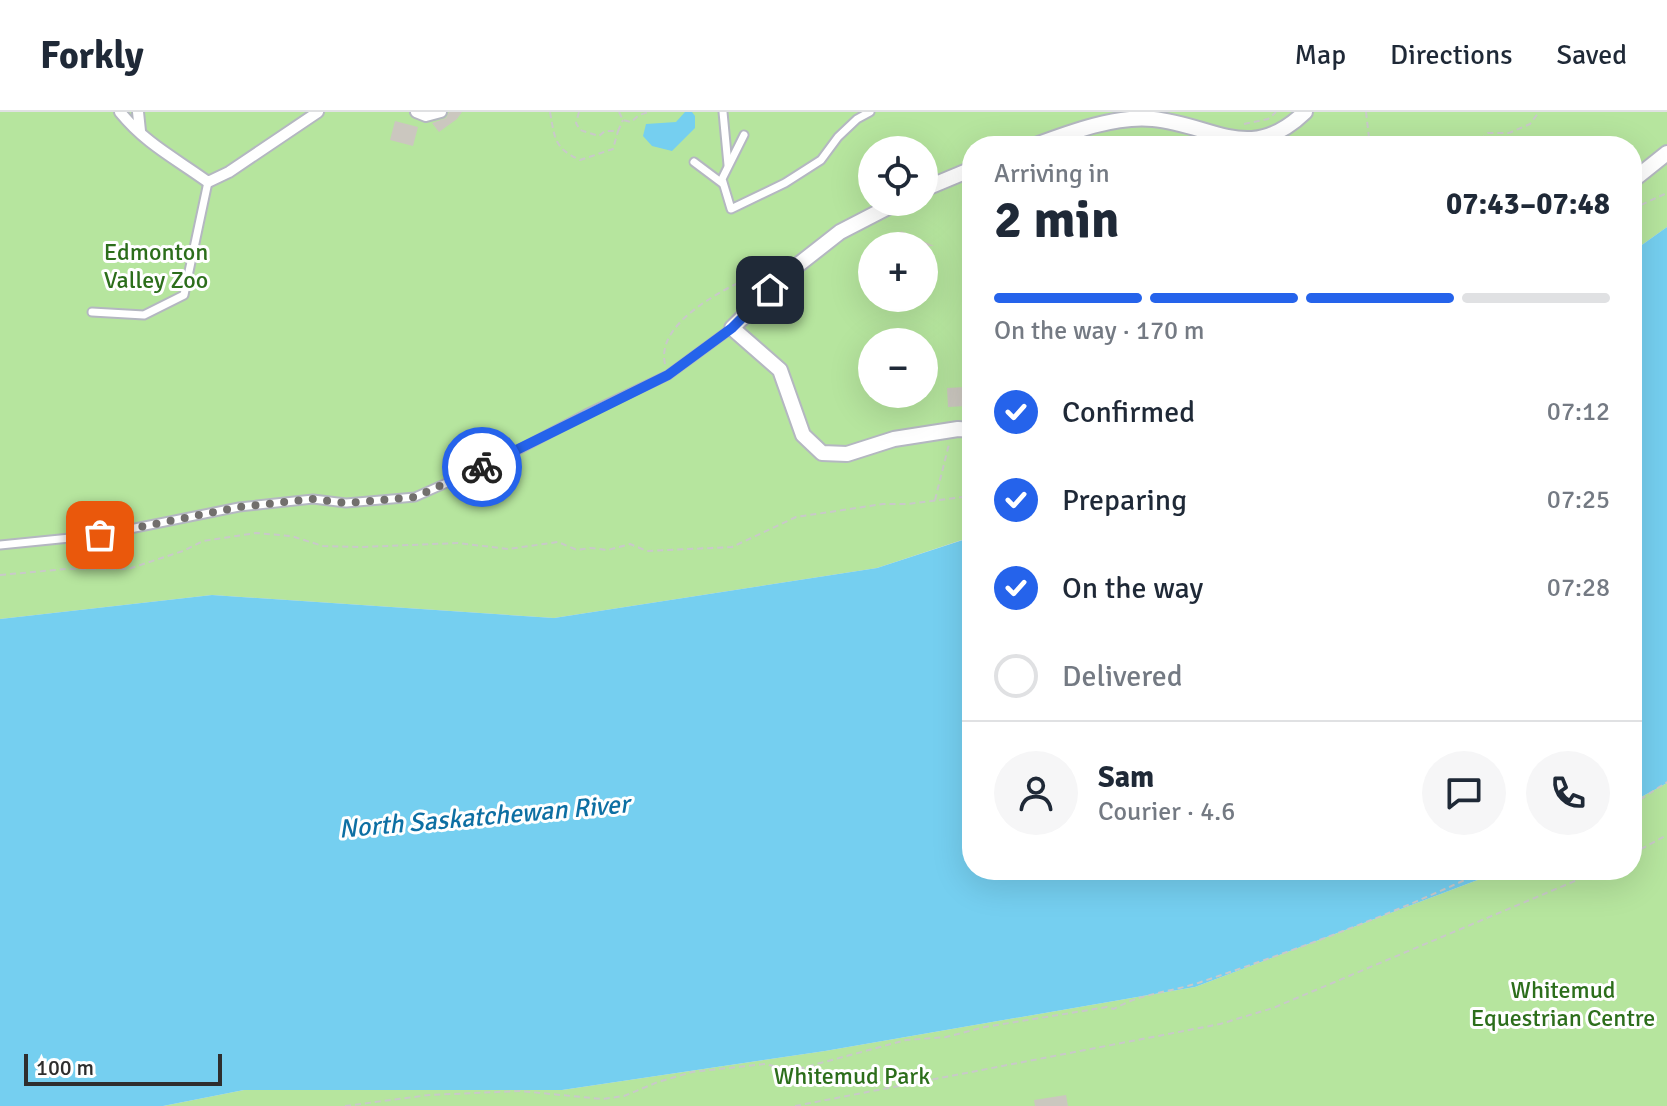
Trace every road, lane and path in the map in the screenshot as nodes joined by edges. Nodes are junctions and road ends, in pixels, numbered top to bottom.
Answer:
1 (120, 112) edge
2 (138, 112) edge
3 (318, 112) edge
4 (416, 112) edge
5 (441, 112) edge
6 (550, 112) edge
7 (579, 112) edge
8 (619, 112) edge
9 (649, 112) edge
10 (723, 112) edge
11 (870, 112) edge
12 (1276, 112) edge
13 (1305, 112) edge
14 (1366, 112) edge
15 (1539, 112) edge
16 (623, 120) junction
17 (1235, 126) dead end
18 (618, 131) junction
19 (744, 135) dead end
20 (1060, 136) edge
21 (1224, 136) edge
22 (1272, 136) edge
23 (1369, 136) edge
24 (1484, 136) edge
25 (145, 139) junction
26 (1667, 153) edge
27 (694, 162) dead end
28 (728, 167) junction
29 (962, 173) edge
30 (1642, 173) edge
31 (208, 182) junction
32 (938, 183) edge
33 (724, 184) junction
34 (1667, 193) edge
35 (1642, 204) edge
36 (871, 216) edge
37 (775, 266) dead end
38 (92, 312) dead end
39 (732, 328) junction
40 (668, 375) junction
41 (962, 429) edge
42 (950, 439) dead end
43 (962, 497) edge
44 (934, 501) junction
45 (0, 545) edge
46 (0, 575) edge
47 (1667, 782) edge
48 (1642, 798) edge
49 (1667, 835) edge
50 (1642, 849) edge
51 (1463, 880) edge
52 (1577, 880) edge
53 (345, 1106) edge
54 (795, 1106) edge

1 - 25 street
2 - 25 street
3 - 31 street
4 - 5 street
6 - 18 path
7 - 18 path
8 - 16 path
9 - 16 path
10 - 28 lane
11 - 33 lane
12 - 17 path
13 - 22 street
14 - 23 path
15 - 24 path
16 - 18 path
19 - 28 lane
20 - 21 street
25 - 31 street
26 - 30 street
27 - 33 lane
28 - 33 lane
29 - 32 street
31 - 38 lane
34 - 35 path
36 - 39 street
37 - 40 path
39 - 40 lane
39 - 41 street
40 - 45 lane
42 - 44 path
43 - 44 path
44 - 46 path
47 - 48 path
49 - 50 path
51 - 53 path
52 - 54 path

